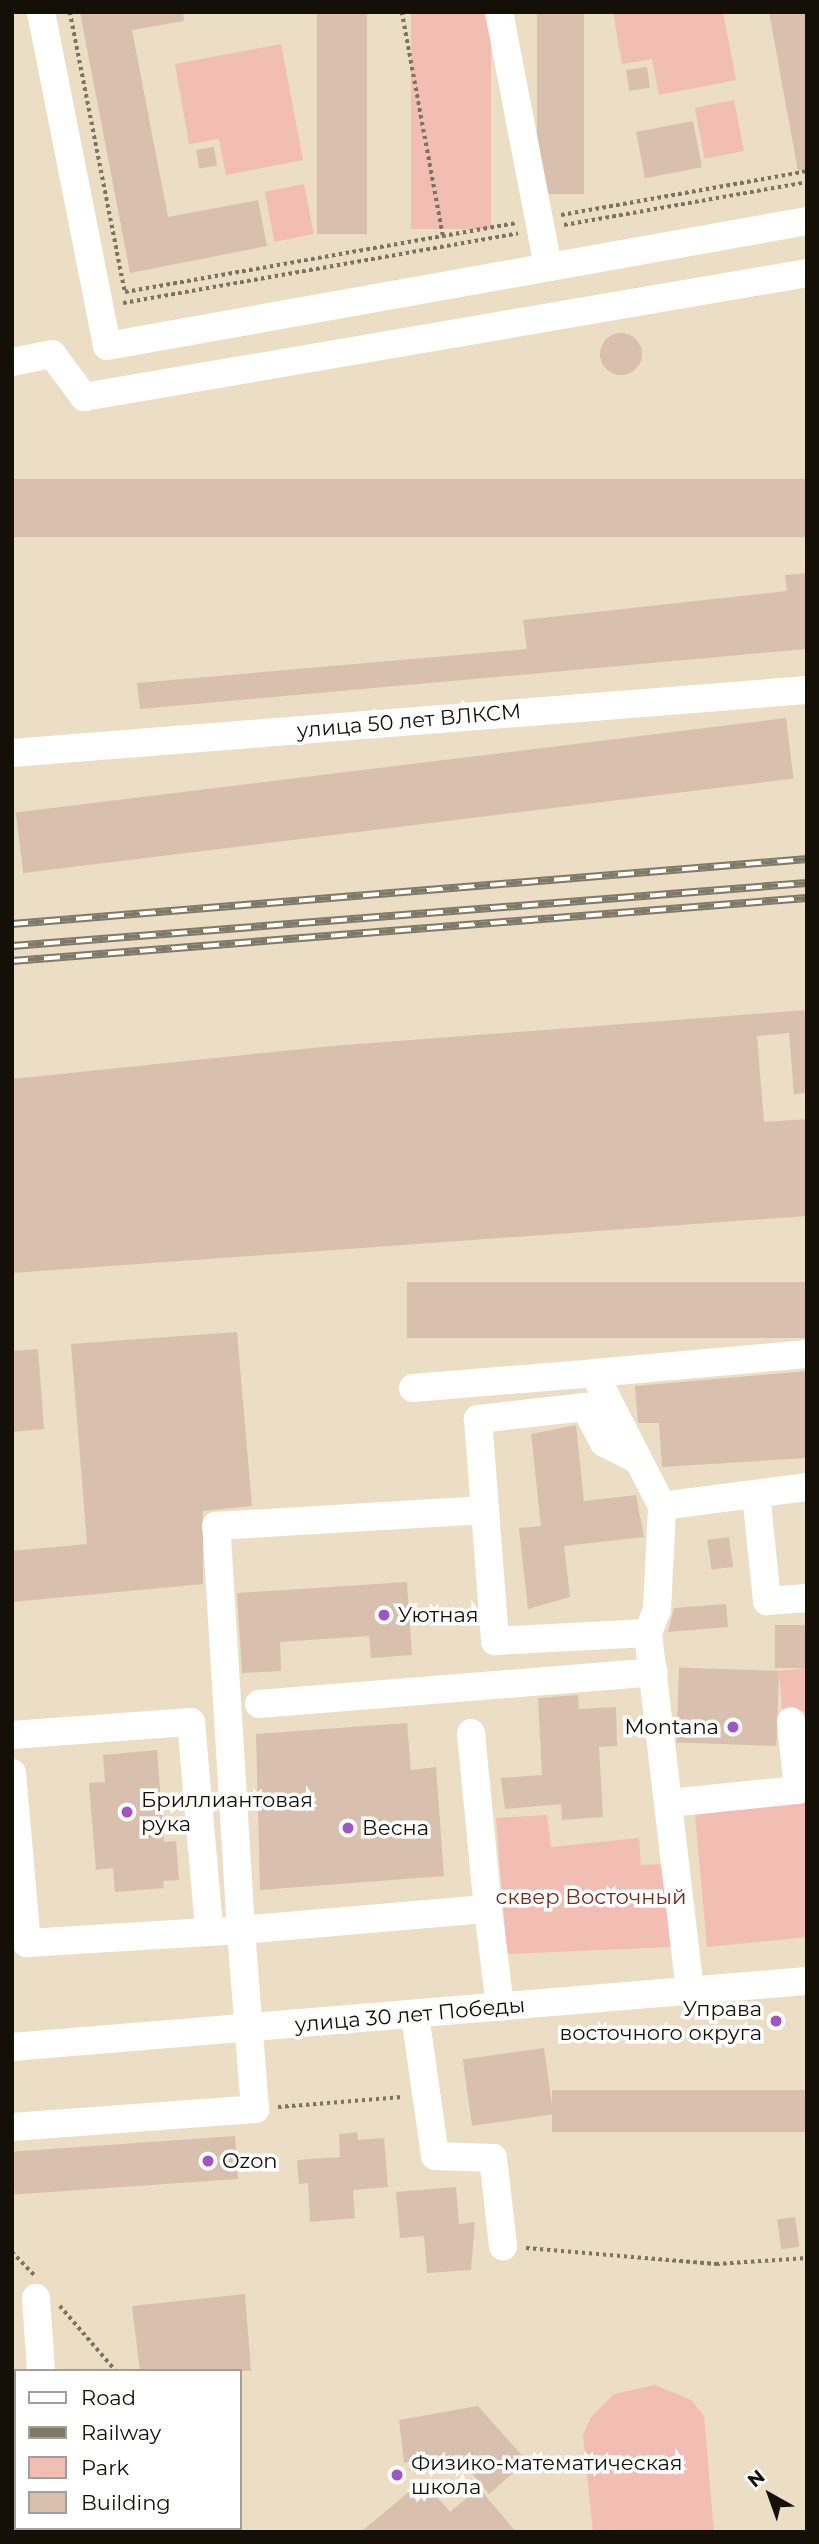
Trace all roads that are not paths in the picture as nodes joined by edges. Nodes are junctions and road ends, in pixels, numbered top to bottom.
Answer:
1 (41, 12) edge
2 (499, 12) edge
3 (807, 221) edge
4 (548, 267) junction
5 (807, 273) edge
6 (12, 362) edge
7 (807, 690) edge
8 (12, 753) edge
9 (807, 1354) edge
10 (594, 1373) junction
11 (413, 1388) dead end
12 (638, 1460) junction
13 (806, 1487) edge
14 (756, 1493) junction
15 (807, 1493) edge
16 (662, 1506) junction
17 (485, 1510) junction
18 (807, 1598) edge
19 (649, 1633) junction
20 (654, 1672) junction
21 (259, 1703) dead end
22 (791, 1721) dead end
23 (471, 1733) dead end
24 (12, 1735) edge
25 (12, 1773) edge
26 (669, 1803) junction
27 (488, 1909) junction
28 (209, 1929) junction
29 (241, 1930) junction
30 (807, 1981) edge
31 (690, 1991) junction
32 (500, 2007) junction
33 (415, 2015) junction
34 (248, 2029) junction
35 (12, 2047) edge
36 (12, 2127) edge
37 (503, 2246) road end
38 (44, 2294) road end
39 (41, 2369) edge

1 - 4 street
2 - 4 street
3 - 4 street
5 - 6 street
7 - 8 street, улица 50 лет ВЛКСМ
9 - 10 street
10 - 11 street
10 - 12 street
12 - 16 street
12 - 17 street
13 - 14 street
13 - 15 street
14 - 16 street
14 - 18 street
16 - 19 street
17 - 19 street
17 - 29 street
19 - 20 street
20 - 21 street
20 - 26 street
22 - 26 street
23 - 27 street
24 - 28 street
25 - 28 street
26 - 31 street
27 - 29 street
27 - 32 street
28 - 29 street
29 - 34 street
30 - 31 street, улица 30 лет Победы
31 - 32 street, улица 30 лет Победы
32 - 33 street, улица 30 лет Победы
33 - 34 street, улица 30 лет Победы
33 - 37 street
34 - 35 street, улица 30 лет Победы
34 - 36 street
38 - 39 street

